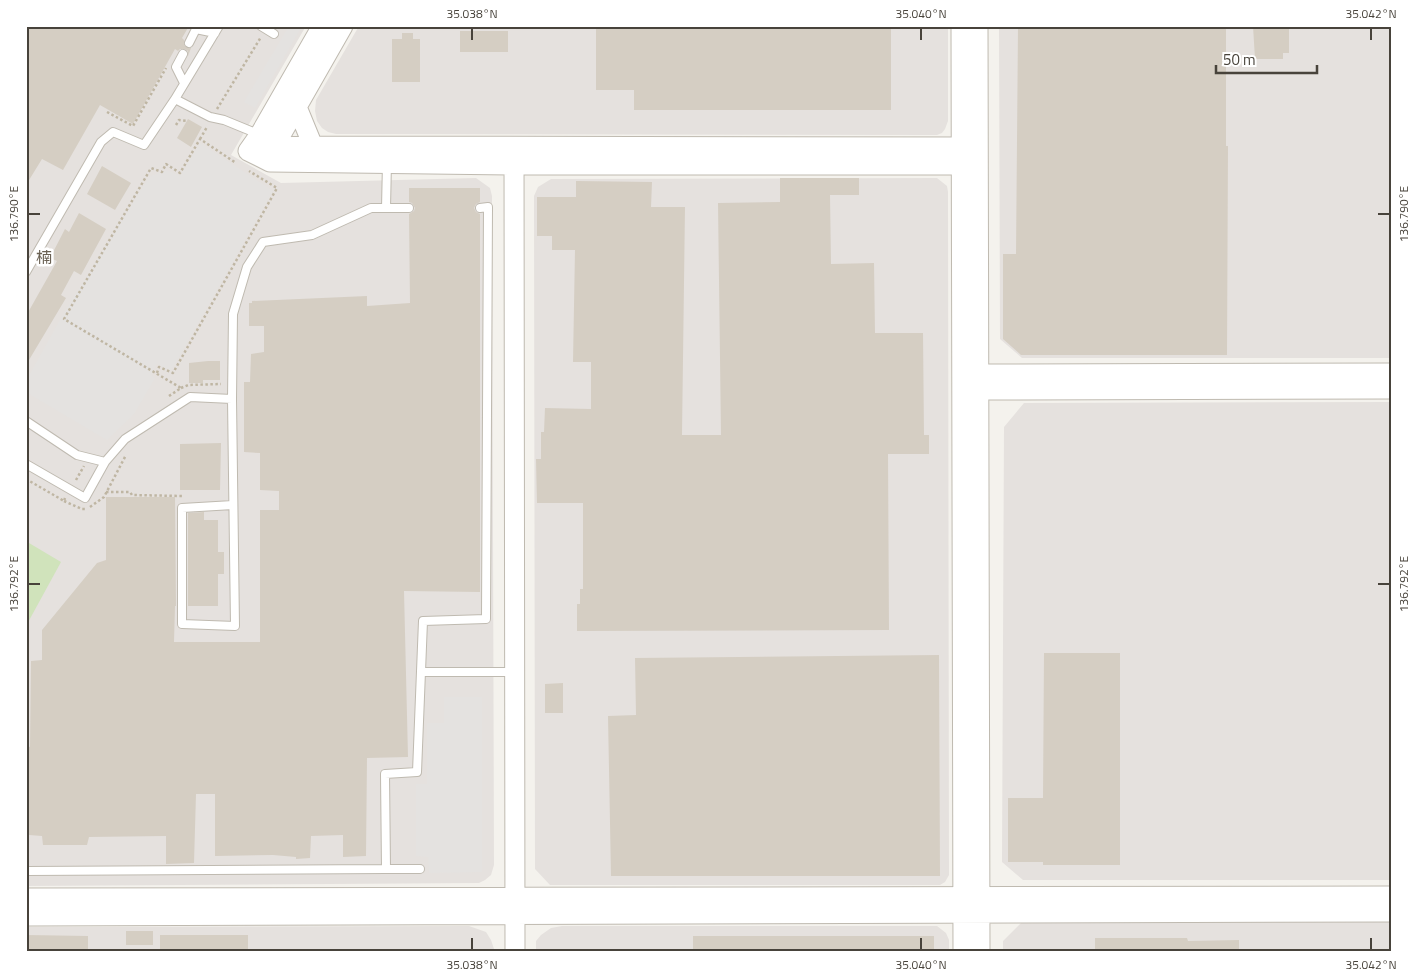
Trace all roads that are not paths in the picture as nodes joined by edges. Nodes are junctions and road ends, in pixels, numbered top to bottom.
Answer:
1 (322, 26) edge
2 (343, 26) edge
3 (960, 26) edge
4 (978, 26) edge
5 (263, 28) edge
6 (217, 30) edge
7 (274, 34) dead end
8 (189, 42) dead end
9 (183, 54) dead end
10 (184, 83) junction
11 (175, 98) junction
12 (297, 107) junction
13 (313, 146) junction
14 (268, 148) junction
15 (387, 155) junction
16 (514, 156) junction
17 (969, 156) junction
18 (386, 208) junction
19 (409, 208) dead end
20 (480, 208) dead end
21 (26, 272) edge
22 (1392, 373) edge
23 (980, 382) junction
24 (1392, 389) edge
25 (232, 399) junction
26 (26, 421) edge
27 (105, 462) junction
28 (26, 464) edge
29 (233, 505) junction
30 (421, 672) junction
31 (515, 672) junction
32 (386, 869) junction
33 (420, 869) dead end
34 (26, 871) edge
35 (1392, 896) edge
36 (26, 898) edge
37 (972, 905) junction
38 (515, 906) junction
39 (1392, 912) edge
40 (26, 916) edge
41 (516, 952) edge
42 (963, 952) edge
43 (980, 952) edge

1 - 14 street
2 - 12 street
3 - 17 street
4 - 17 street
5 - 7 lane
6 - 8 lane
6 - 10 lane
9 - 10 lane
10 - 11 lane
11 - 14 lane
11 - 21 lane
12 - 13 street
12 - 14 street
13 - 14 street
13 - 15 street
14 - 15 street
15 - 16 street
15 - 18 lane
16 - 17 street
16 - 31 street
17 - 23 street
17 - 37 street
18 - 19 lane
18 - 25 lane
20 - 30 lane
22 - 23 street
23 - 24 street
23 - 37 street
25 - 27 lane
25 - 29 lane
26 - 27 lane
27 - 28 lane
29 - 29 lane
30 - 31 lane
30 - 32 lane
31 - 38 street
32 - 33 lane
32 - 34 lane
35 - 37 street
36 - 38 street
37 - 38 street
37 - 39 street
37 - 42 street
37 - 43 street
38 - 40 street
38 - 41 street

